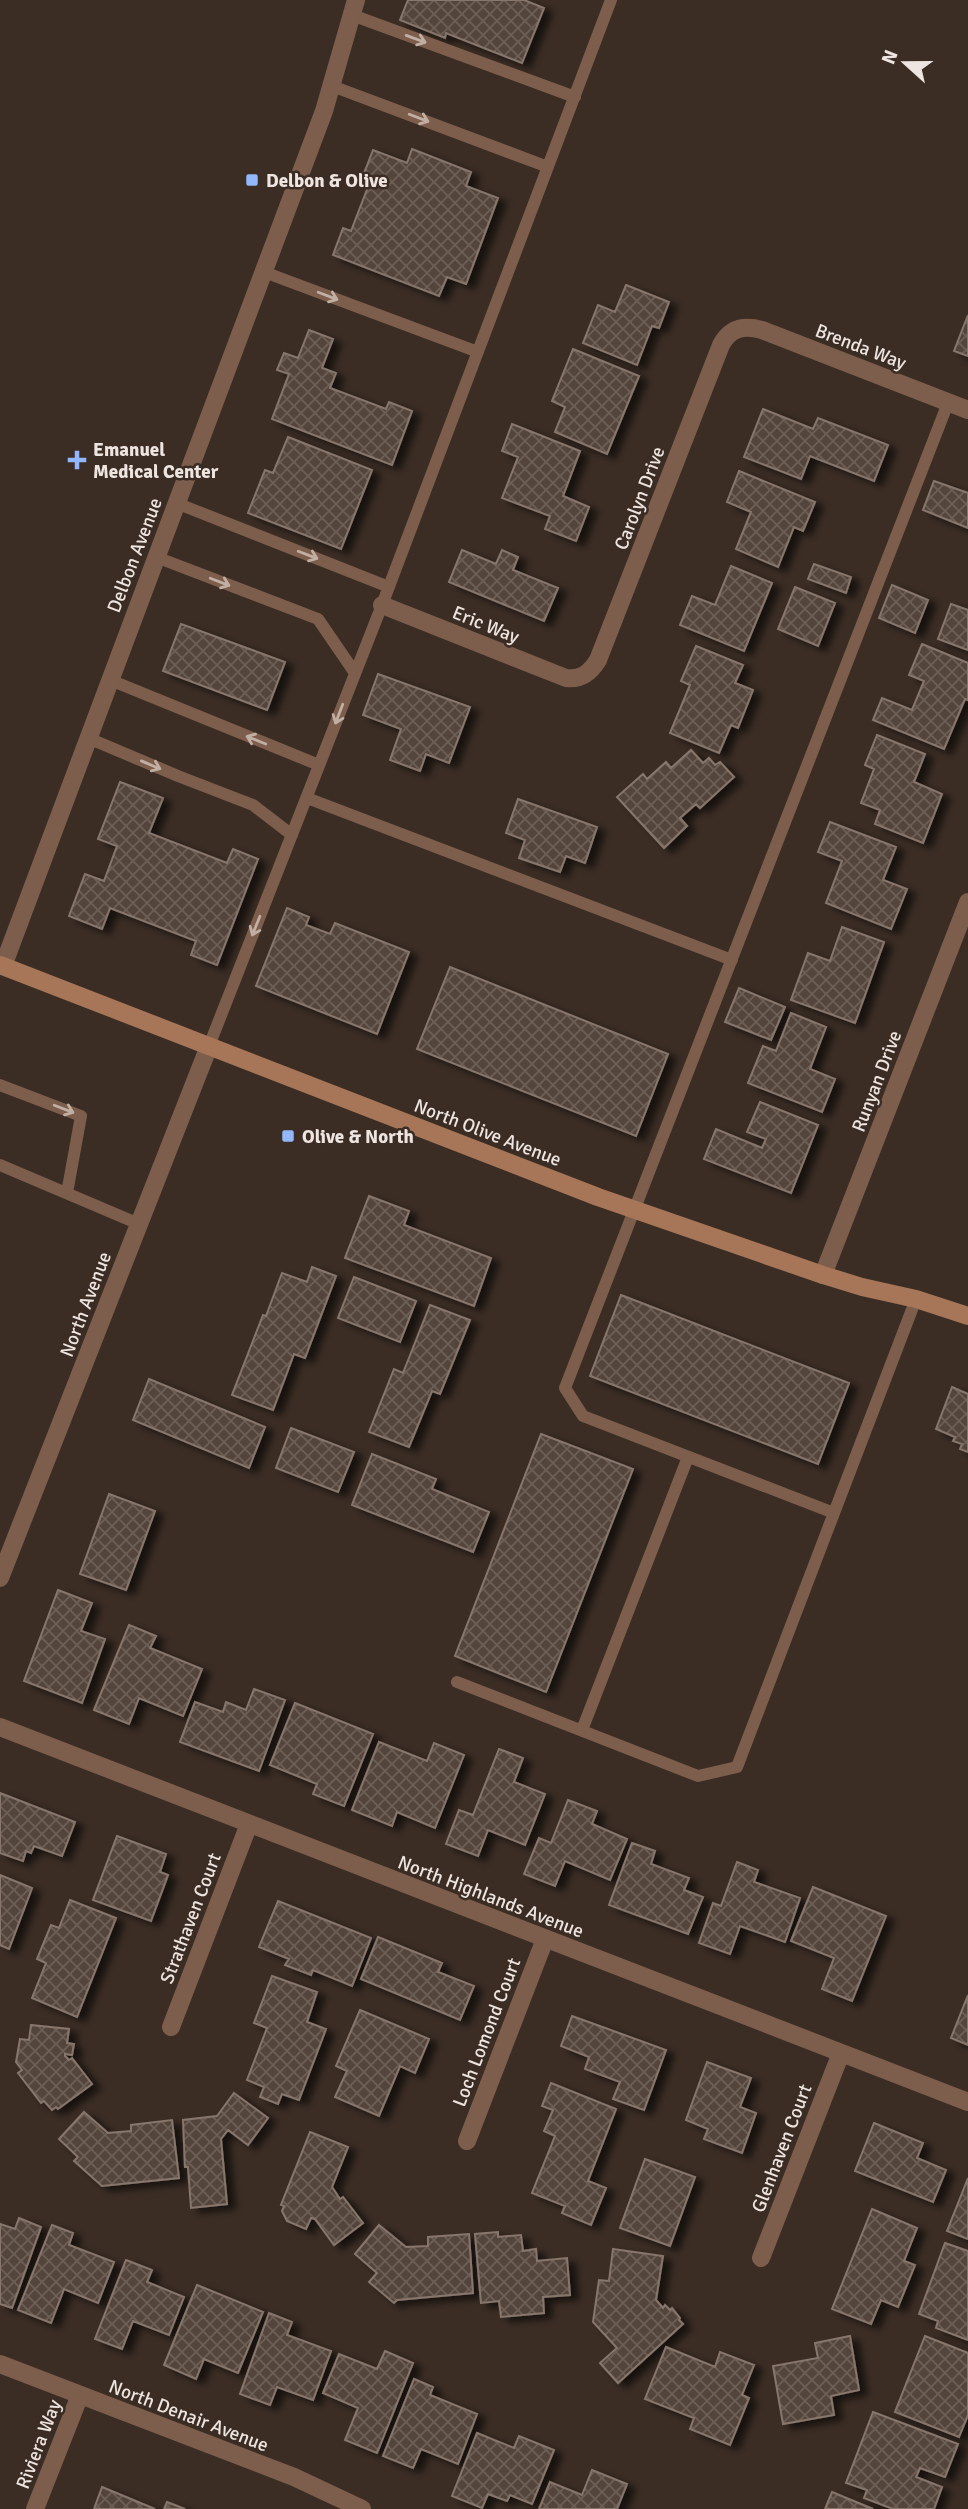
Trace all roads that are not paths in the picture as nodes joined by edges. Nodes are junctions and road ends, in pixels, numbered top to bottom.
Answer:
1 (611, 0) edge
2 (354, 8) edge
3 (332, 86) junction
4 (575, 97) junction
5 (548, 167) junction
6 (264, 272) junction
7 (738, 328) joint
8 (478, 352) junction
9 (948, 403) junction
10 (968, 410) edge
11 (176, 503) junction
12 (156, 557) junction
13 (389, 587) junction
14 (382, 605) junction
15 (355, 673) junction
16 (576, 679) joint
17 (110, 680) junction
18 (88, 738) junction
19 (319, 765) junction
20 (307, 798) junction
21 (292, 835) junction
22 (968, 902) edge
23 (732, 960) junction
24 (1, 965) edge
25 (209, 1046) junction
26 (0, 1085) edge
27 (0, 1165) edge
28 (67, 1193) junction
29 (635, 1210) junction
30 (139, 1224) junction
31 (823, 1275) junction
32 (916, 1299) junction
33 (968, 1316) edge
34 (688, 1457) junction
35 (834, 1513) junction
36 (1, 1574) edge
37 (457, 1682) dead end
38 (0, 1727) edge
39 (582, 1730) junction
40 (248, 1824) junction
41 (545, 1939) junction
42 (171, 2028) dead end
43 (841, 2053) junction
44 (968, 2102) edge
45 (467, 2141) dead end
46 (761, 2258) dead end
47 (0, 2364) edge
48 (80, 2395) junction
49 (35, 2509) edge
50 (362, 2509) edge

1 - 4 lane
2 - 3 street, Delbon Avenue
2 -> 4 lane
3 -> 5 lane
3 - 6 street, Delbon Avenue
4 - 5 lane
5 - 8 lane
6 -> 8 lane
6 - 11 street, Delbon Avenue
7 - 9 street, Brenda Way
7 - 16 street, Carolyn Drive
8 - 13 lane
9 - 10 street, Brenda Way
9 - 23 lane
11 - 12 street, Delbon Avenue
11 -> 13 lane
12 -> 15 lane
12 - 17 street, Delbon Avenue
13 - 14 lane
14 - 15 lane
14 - 16 street, Eric Way
15 -> 19 lane
17 - 18 street, Delbon Avenue
19 -> 17 lane
18 -> 21 lane
18 - 24 street, Delbon Avenue
19 - 20 lane
20 - 21 lane
20 - 23 lane
21 -> 25 lane
22 - 31 street, Runyan Drive
23 - 29 lane
24 - 25 street, North Olive Avenue
25 - 29 street, North Olive Avenue
25 - 30 street, North Avenue
26 -> 28 lane
27 - 28 lane
28 - 30 lane
29 - 31 street, North Olive Avenue
29 - 34 lane
30 - 36 street, North Avenue
31 - 32 street, North Olive Avenue
32 - 33 street, North Olive Avenue
32 - 35 lane
34 - 35 lane
34 - 39 lane
35 - 39 lane
37 - 39 lane
38 - 40 street, North Highlands Avenue
40 - 41 street, North Highlands Avenue
40 - 42 street, Strathaven Court
41 - 43 street, North Highlands Avenue
41 - 45 street, Loch Lomond Court
43 - 44 street, North Highlands Avenue
43 - 46 street, Glenhaven Court
47 - 48 street, North Denair Avenue
48 - 49 street, Riviera Way
48 - 50 street, North Denair Avenue

